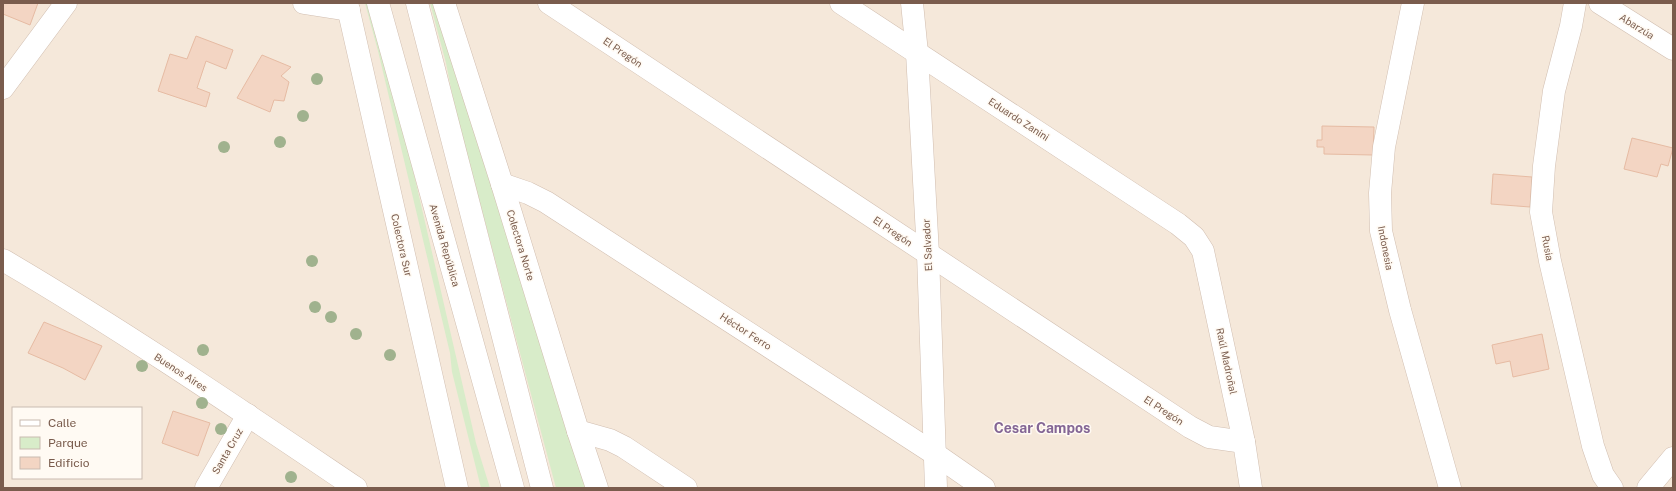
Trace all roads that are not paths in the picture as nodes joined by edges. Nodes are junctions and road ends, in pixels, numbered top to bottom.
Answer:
1 (66, 3) edge
2 (304, 3) edge
3 (378, 3) edge
4 (417, 3) edge
5 (444, 3) edge
6 (549, 3) edge
7 (841, 3) edge
8 (912, 3) edge
9 (1413, 3) edge
10 (1575, 3) edge
11 (1600, 3) edge
12 (348, 7) edge
13 (1673, 49) edge
14 (917, 53) junction
15 (3, 88) edge
16 (502, 184) junction
17 (1194, 237) joint
18 (928, 254) junction
19 (3, 260) edge
20 (248, 415) junction
21 (578, 431) junction
22 (1244, 442) junction
23 (935, 454) junction
24 (1673, 458) edge
25 (206, 488) edge
26 (356, 488) edge
27 (457, 488) edge
28 (513, 488) edge
29 (542, 488) edge
30 (597, 488) edge
31 (686, 488) edge
32 (936, 488) edge
33 (984, 488) edge
34 (1251, 488) edge
35 (1450, 488) edge
36 (1612, 488) edge
37 (1648, 488) edge

1 - 15 street
2 - 12 street
3 - 28 street, Avenida República
4 - 29 street
5 - 16 street, Colectora Norte
6 - 18 street, El Pregón
7 - 14 street, Eduardo Zanini
8 - 14 street, El Salvador
9 - 35 street, Indonesia
10 - 36 street, Rusia
11 - 13 street, Abarzúa
12 - 27 street, Colectora Sur
14 - 17 street, Eduardo Zanini
14 - 18 street, El Salvador
16 - 21 street, Colectora Norte
16 - 23 street, Héctor Ferro
17 - 22 street, Raúl Madroñal
18 - 22 street, El Pregón
18 - 23 street, El Salvador
19 - 20 street, Buenos Aires
20 - 25 street, Santa Cruz
20 - 26 street, Buenos Aires
21 - 30 street, Colectora Norte
21 - 31 street
22 - 34 street, Raúl Madroñal
23 - 32 street, El Salvador
23 - 33 street, Héctor Ferro
24 - 37 street

